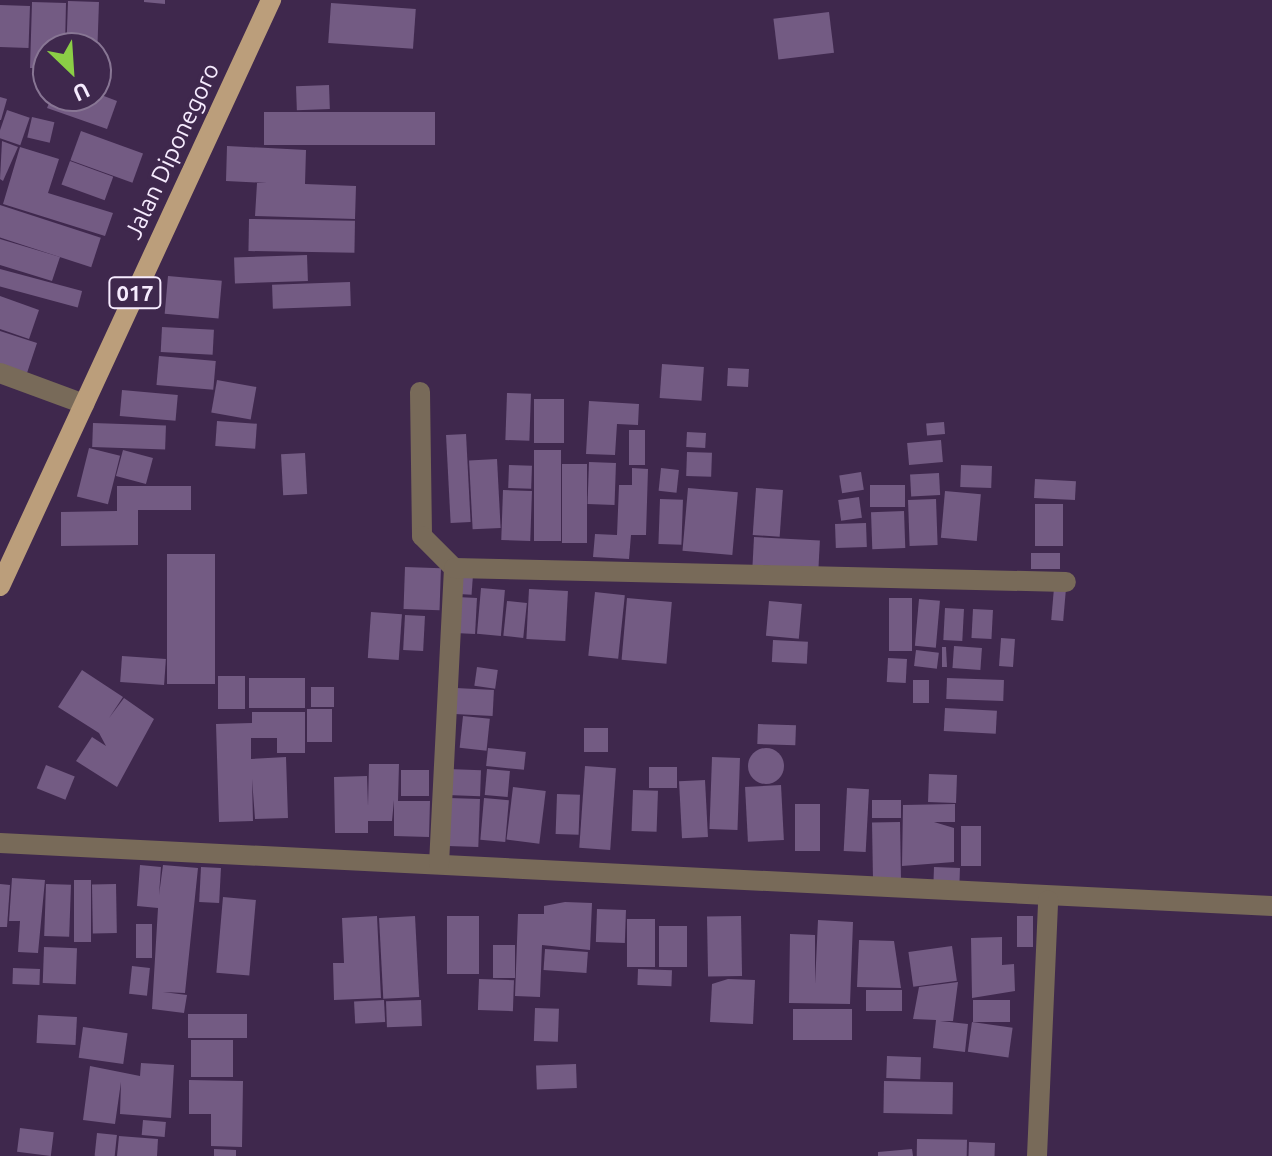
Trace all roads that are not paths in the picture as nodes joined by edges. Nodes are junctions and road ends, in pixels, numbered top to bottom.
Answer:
1 (271, 0) edge
2 (0, 373) edge
3 (420, 392) dead end
4 (84, 404) junction
5 (454, 568) junction
6 (1066, 582) dead end
7 (0, 586) edge
8 (0, 843) edge
9 (439, 864) junction
10 (1048, 900) junction
11 (1272, 906) edge
12 (1037, 1156) edge

1 - 4 main road, Jalan Diponegoro / 017
2 - 4 street
3 - 5 street
4 - 7 main road, Jalan Diponegoro / 017
5 - 6 street
5 - 9 street
8 - 9 street
9 - 10 street
10 - 11 street
10 - 12 street

